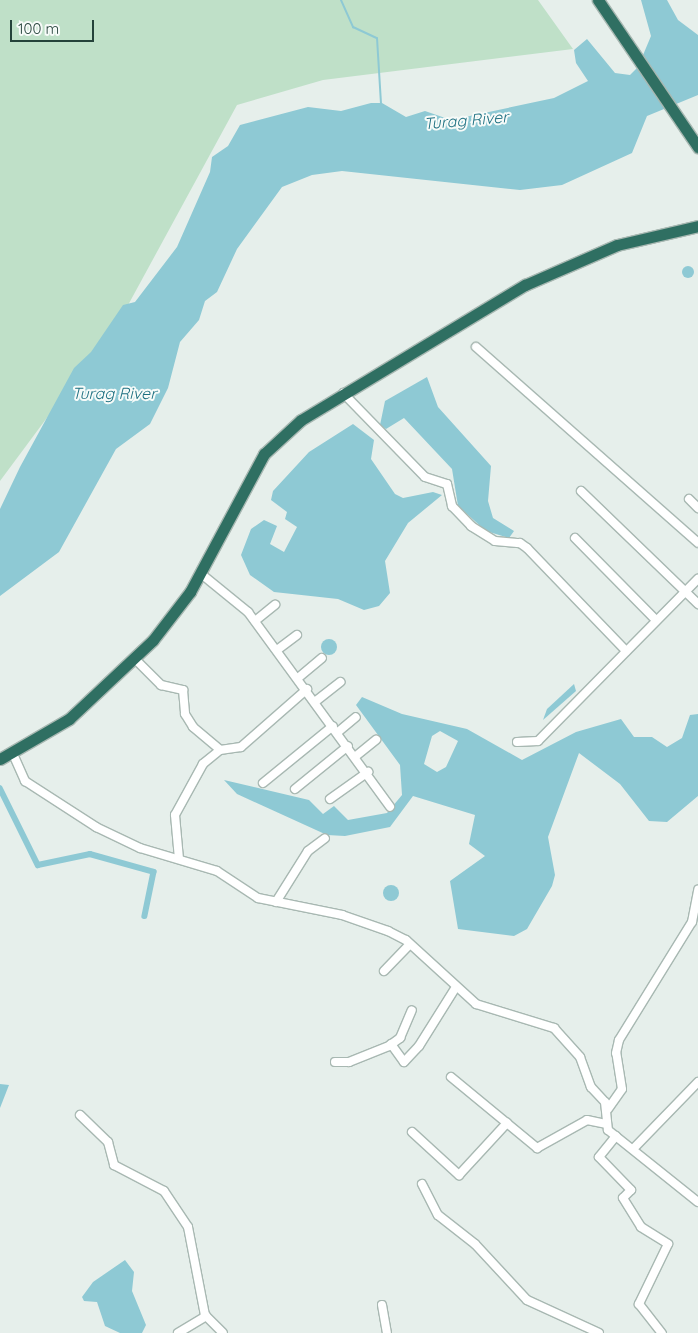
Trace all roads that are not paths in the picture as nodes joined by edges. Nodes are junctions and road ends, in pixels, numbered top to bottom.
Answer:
1 (598, 0) edge
2 (698, 147) edge
3 (697, 226) edge
4 (476, 347) dead end
5 (343, 393) junction
6 (581, 491) dead end
7 (689, 499) dead end
8 (698, 508) edge
9 (574, 538) dead end
10 (698, 543) edge
11 (200, 573) junction
12 (698, 580) edge
13 (684, 593) junction
14 (698, 604) edge
15 (275, 605) dead end
16 (656, 620) junction
17 (255, 621) junction
18 (297, 635) dead end
19 (277, 650) junction
20 (626, 651) junction
21 (322, 658) dead end
22 (135, 659) junction
23 (298, 678) junction
24 (340, 682) dead end
25 (307, 689) junction
26 (316, 701) junction
27 (356, 717) dead end
28 (335, 729) junction
29 (376, 740) dead end
30 (517, 742) dead end
31 (348, 746) junction
32 (220, 750) junction
33 (6, 756) edge
34 (356, 756) junction
35 (368, 772) junction
36 (263, 783) dead end
37 (295, 789) dead end
38 (330, 799) dead end
39 (390, 807) dead end
40 (325, 838) dead end
41 (180, 859) junction
42 (698, 890) edge
43 (276, 902) junction
44 (410, 944) junction
45 (384, 971) dead end
46 (456, 987) junction
47 (412, 1010) dead end
48 (391, 1044) junction
49 (335, 1062) dead end
50 (451, 1077) dead end
51 (698, 1082) edge
52 (608, 1109) junction
53 (80, 1115) dead end
54 (507, 1123) junction
55 (606, 1124) junction
56 (412, 1132) dead end
57 (616, 1136) junction
58 (634, 1148) junction
59 (422, 1184) dead end
60 (698, 1202) edge
61 (382, 1305) dead end
62 (206, 1316) junction
63 (178, 1333) edge
64 (223, 1333) edge
65 (387, 1333) edge
66 (599, 1333) edge
67 (662, 1333) edge

1 - 2 highway
3 - 5 highway
4 - 10 street
5 - 11 highway
5 - 20 street
6 - 13 street
7 - 8 street
9 - 16 street
11 - 17 street
11 - 22 highway
12 - 13 street
13 - 14 street
13 - 16 street
15 - 17 street
16 - 20 street
17 - 19 street
18 - 19 street
19 - 23 street
20 - 30 street
21 - 23 street
22 - 32 street
22 - 33 highway
23 - 25 street
24 - 26 street
25 - 26 street
25 - 32 street
26 - 28 street
27 - 28 street
28 - 31 street
28 - 36 street
29 - 34 street
31 - 34 street
31 - 37 street
32 - 41 street
33 - 41 street
34 - 35 street
35 - 38 street
35 - 39 street
40 - 43 street
41 - 43 street
42 - 52 street
43 - 44 street
44 - 45 street
44 - 46 street
46 - 48 street
46 - 52 street
47 - 48 street
48 - 49 street
50 - 54 street
51 - 58 street
52 - 55 street
53 - 62 street
54 - 55 street
54 - 56 street
55 - 57 street
57 - 58 street
57 - 67 street
58 - 60 street
59 - 66 street
61 - 65 street
62 - 63 street
62 - 64 street

